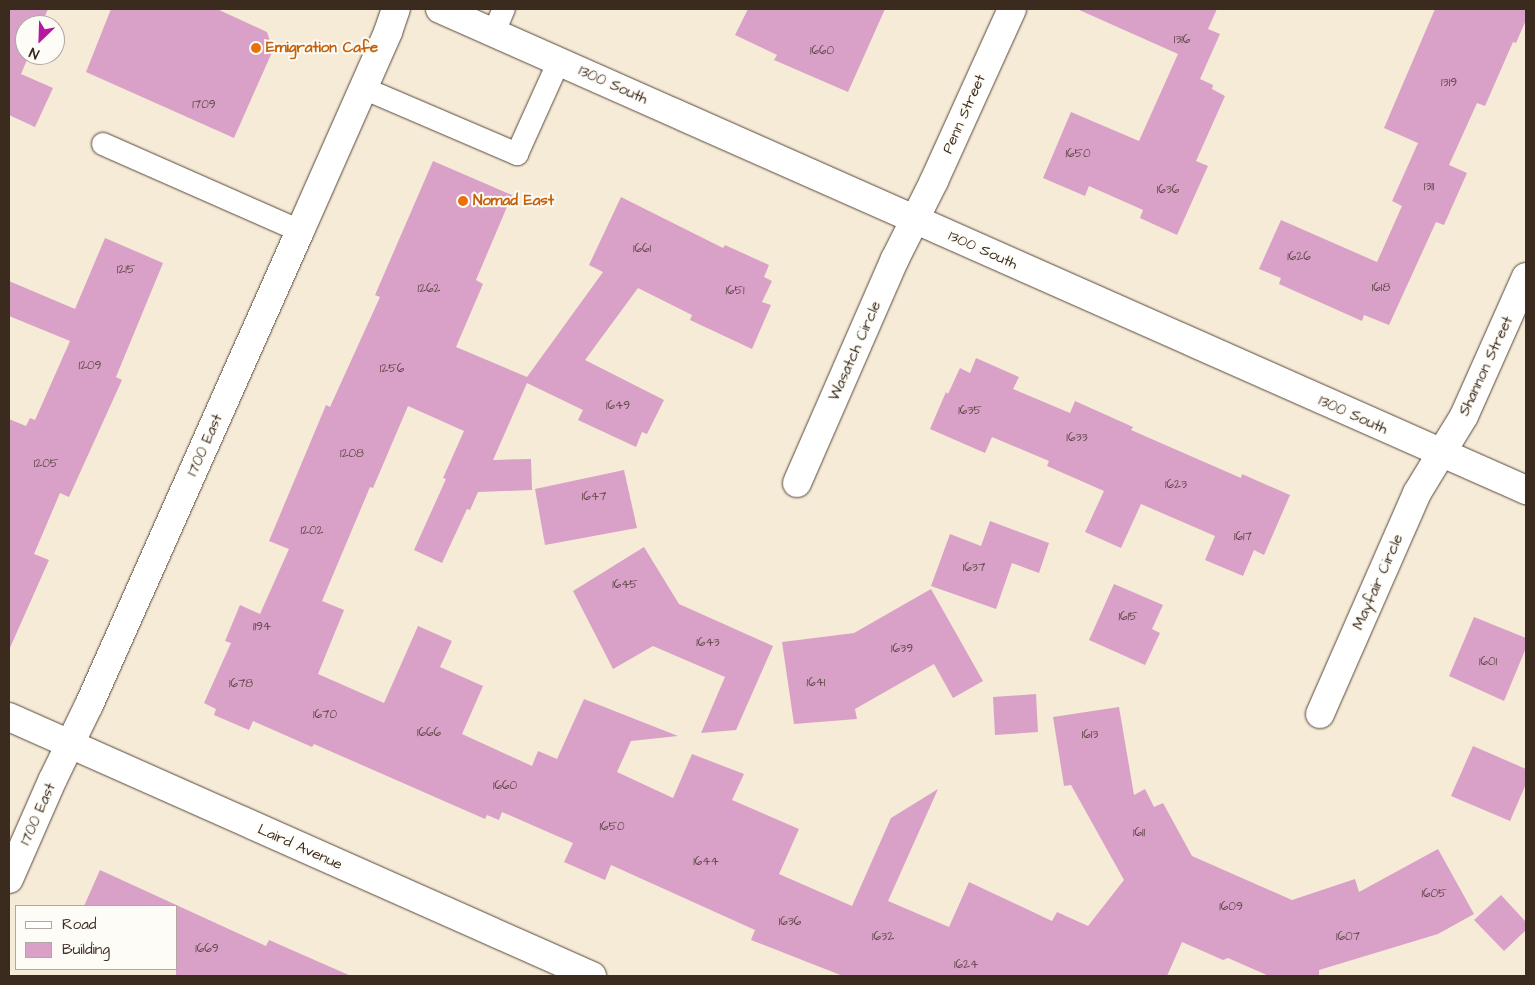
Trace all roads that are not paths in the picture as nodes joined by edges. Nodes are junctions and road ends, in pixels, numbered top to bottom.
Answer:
1 (396, 9) edge
2 (440, 9) edge
3 (1012, 9) edge
4 (499, 20) edge
5 (559, 61) junction
6 (363, 88) junction
7 (103, 144) dead end
8 (915, 220) junction
9 (300, 231) junction
10 (1526, 277) edge
11 (1442, 454) junction
12 (797, 483) dead end
13 (1526, 490) edge
14 (1320, 714) dead end
15 (9, 717) edge
16 (70, 743) junction
17 (9, 879) edge
18 (592, 976) edge

1 - 6 street, 1700 East
2 - 4 street, 1300 South
3 - 8 street, Penn Street
4 - 5 street, 1300 South
5 - 6 lane
5 - 8 street, 1300 South
6 - 9 street, 1700 East
7 - 9 lane
8 - 11 street, 1300 South
8 - 12 street, Wasatch Circle
9 - 16 street, 1700 East
10 - 11 street, Shannon Street
11 - 13 street, 1300 South
11 - 14 street, Mayfair Circle
15 - 16 street, Laird Avenue
16 - 17 street, 1700 East
16 - 18 street, Laird Avenue

